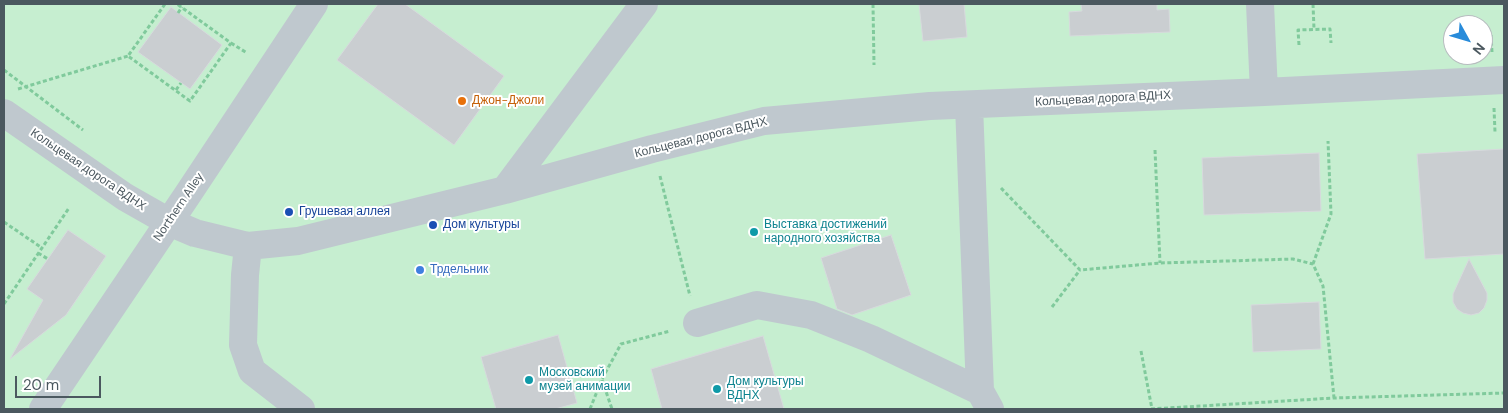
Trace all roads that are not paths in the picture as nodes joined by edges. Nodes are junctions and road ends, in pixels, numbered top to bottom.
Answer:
1 (314, 4) edge
2 (644, 4) edge
3 (1260, 4) edge
4 (1499, 90) edge
5 (1264, 92) junction
6 (8, 102) edge
7 (969, 105) junction
8 (505, 190) junction
9 (169, 222) junction
10 (248, 246) junction
11 (697, 323) road end
12 (985, 400) edge
13 (43, 409) edge
14 (300, 409) edge

1 - 9 street, Northern Alley
2 - 8 street
3 - 5 street
4 - 5 street, Кольцевая дорога ВДНХ
5 - 7 street, Кольцевая дорога ВДНХ
6 - 9 street, Кольцевая дорога ВДНХ
7 - 8 street, Кольцевая дорога ВДНХ
7 - 12 street
8 - 10 street, Кольцевая дорога ВДНХ
9 - 10 street, Кольцевая дорога ВДНХ
9 - 13 street, Northern Alley
10 - 14 street
11 - 12 street

